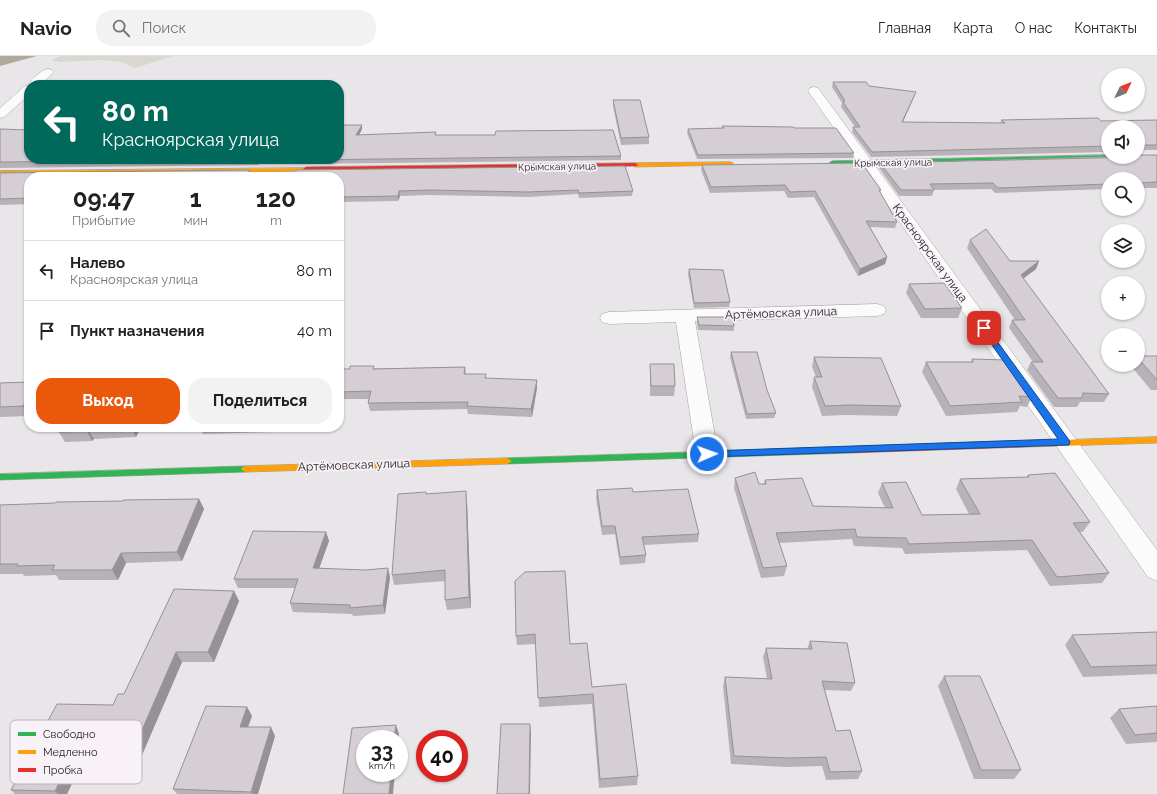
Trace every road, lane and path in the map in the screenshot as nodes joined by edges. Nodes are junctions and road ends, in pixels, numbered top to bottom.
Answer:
1 (48, 72) dead end
2 (39, 80) edge
3 (814, 91) dead end
4 (24, 92) edge
5 (0, 114) edge
6 (1101, 157) edge
7 (826, 163) edge
8 (865, 163) junction
9 (738, 164) edge
10 (82, 172) edge
11 (0, 173) edge
12 (24, 173) edge
13 (877, 310) dead end
14 (685, 316) junction
15 (609, 318) dead end
16 (1157, 440) edge
17 (1065, 442) junction
18 (707, 454) junction
19 (0, 476) edge
20 (1157, 570) edge

1 - 2 street
3 - 8 street, Красноярская улица
4 - 5 street
6 - 8 street, Крымская улица
7 - 8 street, Крымская улица
8 - 17 street, Красноярская улица
9 - 10 street, Крымская улица
11 - 12 street, Крымская улица
13 - 14 street, Артёмовская улица
14 - 15 street, Артёмовская улица
14 - 18 street
16 - 17 street, Артёмовская улица
17 - 18 street, Артёмовская улица
17 - 20 street, Красноярская улица
18 - 19 street, Артёмовская улица

